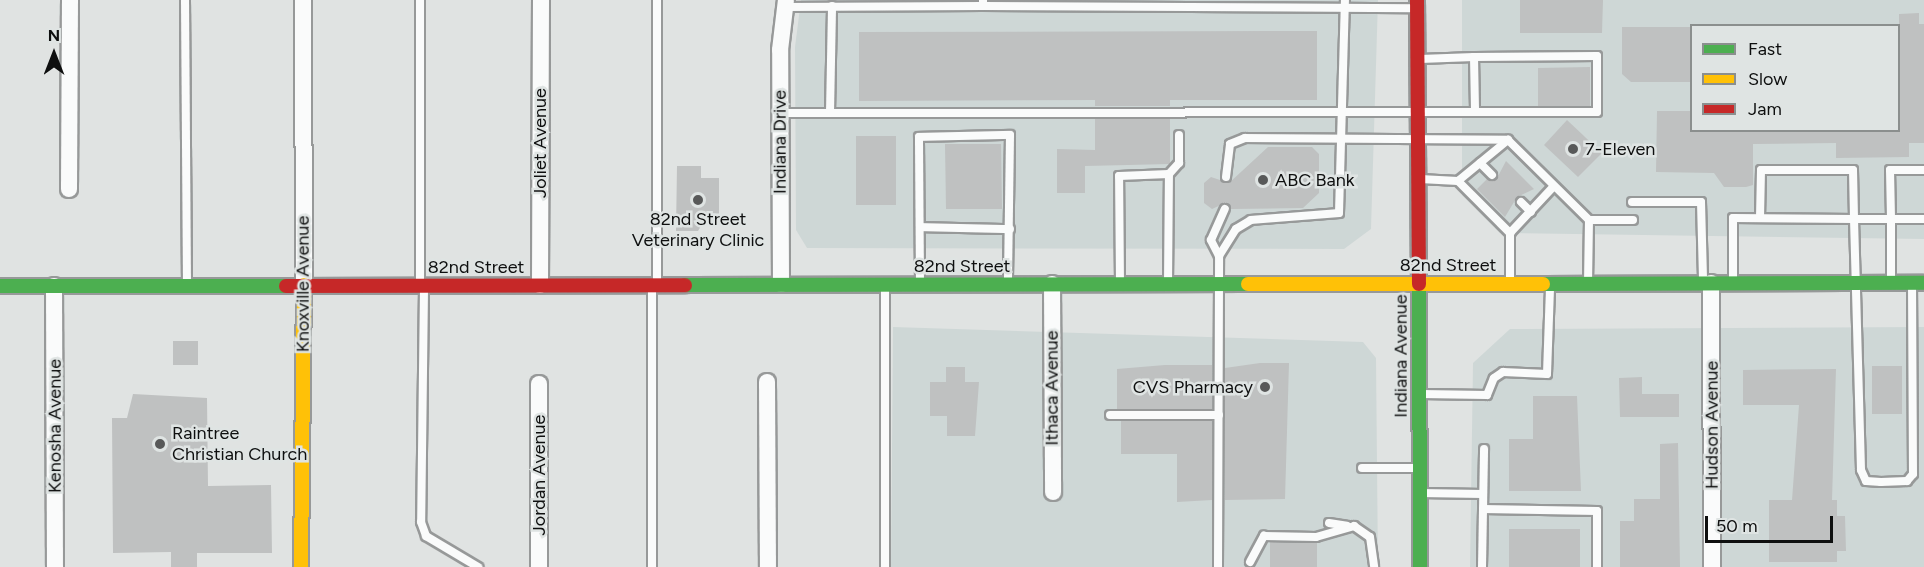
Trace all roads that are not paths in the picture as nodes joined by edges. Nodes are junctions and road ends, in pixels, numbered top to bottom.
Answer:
1 (69, 0) edge
2 (185, 0) edge
3 (303, 0) edge
4 (420, 0) edge
5 (541, 0) edge
6 (657, 0) edge
7 (786, 3) edge
8 (983, 3) edge
9 (1017, 3) edge
10 (836, 4) edge
11 (1300, 4) edge
12 (1345, 4) edge
13 (1417, 4) edge
14 (1474, 57) junction
15 (1417, 59) junction
16 (1475, 108) junction
17 (1417, 110) junction
18 (1344, 111) junction
19 (780, 113) junction
20 (830, 113) junction
21 (1179, 135) dead end
22 (1342, 140) junction
23 (1508, 140) junction
24 (1417, 141) junction
25 (1480, 163) junction
26 (1924, 170) edge
27 (1169, 174) junction
28 (1492, 175) dead end
29 (1226, 177) dead end
30 (1417, 179) junction
31 (1458, 181) junction
32 (1554, 188) junction
33 (69, 189) dead end
34 (1521, 202) dead end
35 (1632, 202) dead end
36 (1225, 209) dead end
37 (1531, 212) junction
38 (1760, 218) junction
39 (1854, 219) junction
40 (1891, 219) junction
41 (1924, 219) edge
42 (1589, 220) junction
43 (1633, 220) dead end
44 (920, 227) junction
45 (1010, 229) junction
46 (1510, 233) junction
47 (1220, 256) junction
48 (1419, 283) junction
49 (1510, 283) junction
50 (1550, 283) junction
51 (1588, 283) junction
52 (1707, 283) junction
53 (1733, 283) junction
54 (1891, 283) junction
55 (1918, 283) edge
56 (780, 284) junction
57 (885, 284) junction
58 (920, 284) junction
59 (1008, 284) junction
60 (1052, 284) junction
61 (1120, 284) junction
62 (1168, 284) junction
63 (1219, 284) junction
64 (1855, 284) junction
65 (304, 285) junction
66 (422, 285) junction
67 (540, 285) junction
68 (655, 285) junction
69 (0, 286) edge
70 (54, 286) junction
71 (187, 286) junction
72 (767, 382) dead end
73 (539, 384) dead end
74 (1420, 394) junction
75 (1110, 415) dead end
76 (1219, 415) junction
77 (1484, 449) dead end
78 (1362, 468) dead end
79 (1420, 468) junction
80 (1053, 492) dead end
81 (1420, 493) junction
82 (1483, 494) junction
83 (1483, 509) junction
84 (1329, 523) dead end
85 (1354, 526) junction
86 (1250, 562) dead end
87 (55, 567) edge
88 (301, 567) edge
89 (478, 567) edge
90 (539, 567) edge
91 (652, 567) edge
92 (768, 567) edge
93 (885, 567) edge
94 (1218, 567) edge
95 (1374, 567) edge
96 (1420, 567) edge
97 (1482, 567) edge
98 (1597, 567) edge
99 (1712, 567) edge

1 - 33 street
2 - 71 lane
3 - 65 street, Knoxville Avenue
4 - 66 lane
5 - 67 street, Joliet Avenue
6 - 68 lane
7 - 10 lane
7 - 19 street, Indiana Drive
8 - 9 lane
8 - 10 lane
9 - 11 lane
10 - 20 lane
11 - 12 lane
12 - 13 lane
12 - 18 lane
13 - 15 main road, Indiana Avenue
14 - 15 lane
14 - 16 lane
14 - 16 lane
15 - 17 main road, Indiana Avenue
16 - 17 lane
17 - 18 lane
17 - 24 main road, Indiana Avenue
18 - 20 lane
18 - 22 lane
19 - 20 lane
19 - 56 street, Indiana Drive
21 - 27 lane
22 - 24 lane
22 - 29 lane
22 - 47 lane
23 - 24 lane
23 - 25 lane
23 - 32 lane
24 - 30 main road, Indiana Avenue
25 - 28 lane
25 - 31 lane
26 - 40 lane
27 - 61 lane
27 - 62 lane
30 - 31 lane
30 - 48 main road, Indiana Avenue
31 - 46 lane
32 - 37 lane
32 - 42 lane
34 - 37 lane
35 - 52 lane
36 - 47 lane
37 - 46 lane
38 - 39 lane
38 - 39 lane
38 - 53 lane
39 - 40 lane
39 - 64 lane
40 - 41 lane
40 - 54 lane
42 - 43 lane
42 - 51 lane
44 - 45 lane
44 - 45 lane
44 - 58 lane
45 - 59 lane
46 - 49 lane
47 - 63 lane
48 - 49 main road, 82nd Street
48 - 63 main road, 82nd Street
48 - 74 main road, Indiana Avenue
49 - 50 main road, 82nd Street
50 - 51 main road, 82nd Street
50 - 74 lane
51 - 52 main road, 82nd Street
52 - 53 main road, 82nd Street
52 - 99 street, Hudson Avenue
53 - 64 main road, 82nd Street
54 - 55 main road, 82nd Street
54 - 64 main road, 82nd Street
55 - 64 lane
56 - 57 main road, 82nd Street
56 - 68 main road, 82nd Street
57 - 58 main road, 82nd Street
57 - 93 lane
58 - 59 main road, 82nd Street
59 - 60 main road, 82nd Street
60 - 61 main road, 82nd Street
60 - 80 street, Ithaca Avenue
61 - 62 main road, 82nd Street
62 - 63 main road, 82nd Street
63 - 76 lane
65 - 66 main road, 82nd Street
65 - 71 main road, 82nd Street
65 - 88 main road, Knoxville Avenue
66 - 67 main road, 82nd Street
66 - 89 lane
67 - 68 main road, 82nd Street
68 - 91 lane
69 - 70 main road, 82nd Street
70 - 71 main road, 82nd Street
70 - 87 street, Kenosha Avenue
72 - 92 street
73 - 90 street, Jordan Avenue
74 - 79 main road, Indiana Avenue
75 - 76 lane
76 - 94 lane
77 - 82 lane
78 - 79 lane
79 - 81 main road, Indiana Avenue
81 - 82 lane
81 - 96 main road, Indiana Avenue
82 - 83 lane
83 - 97 lane
83 - 98 lane
84 - 85 lane
85 - 86 lane
85 - 95 lane

